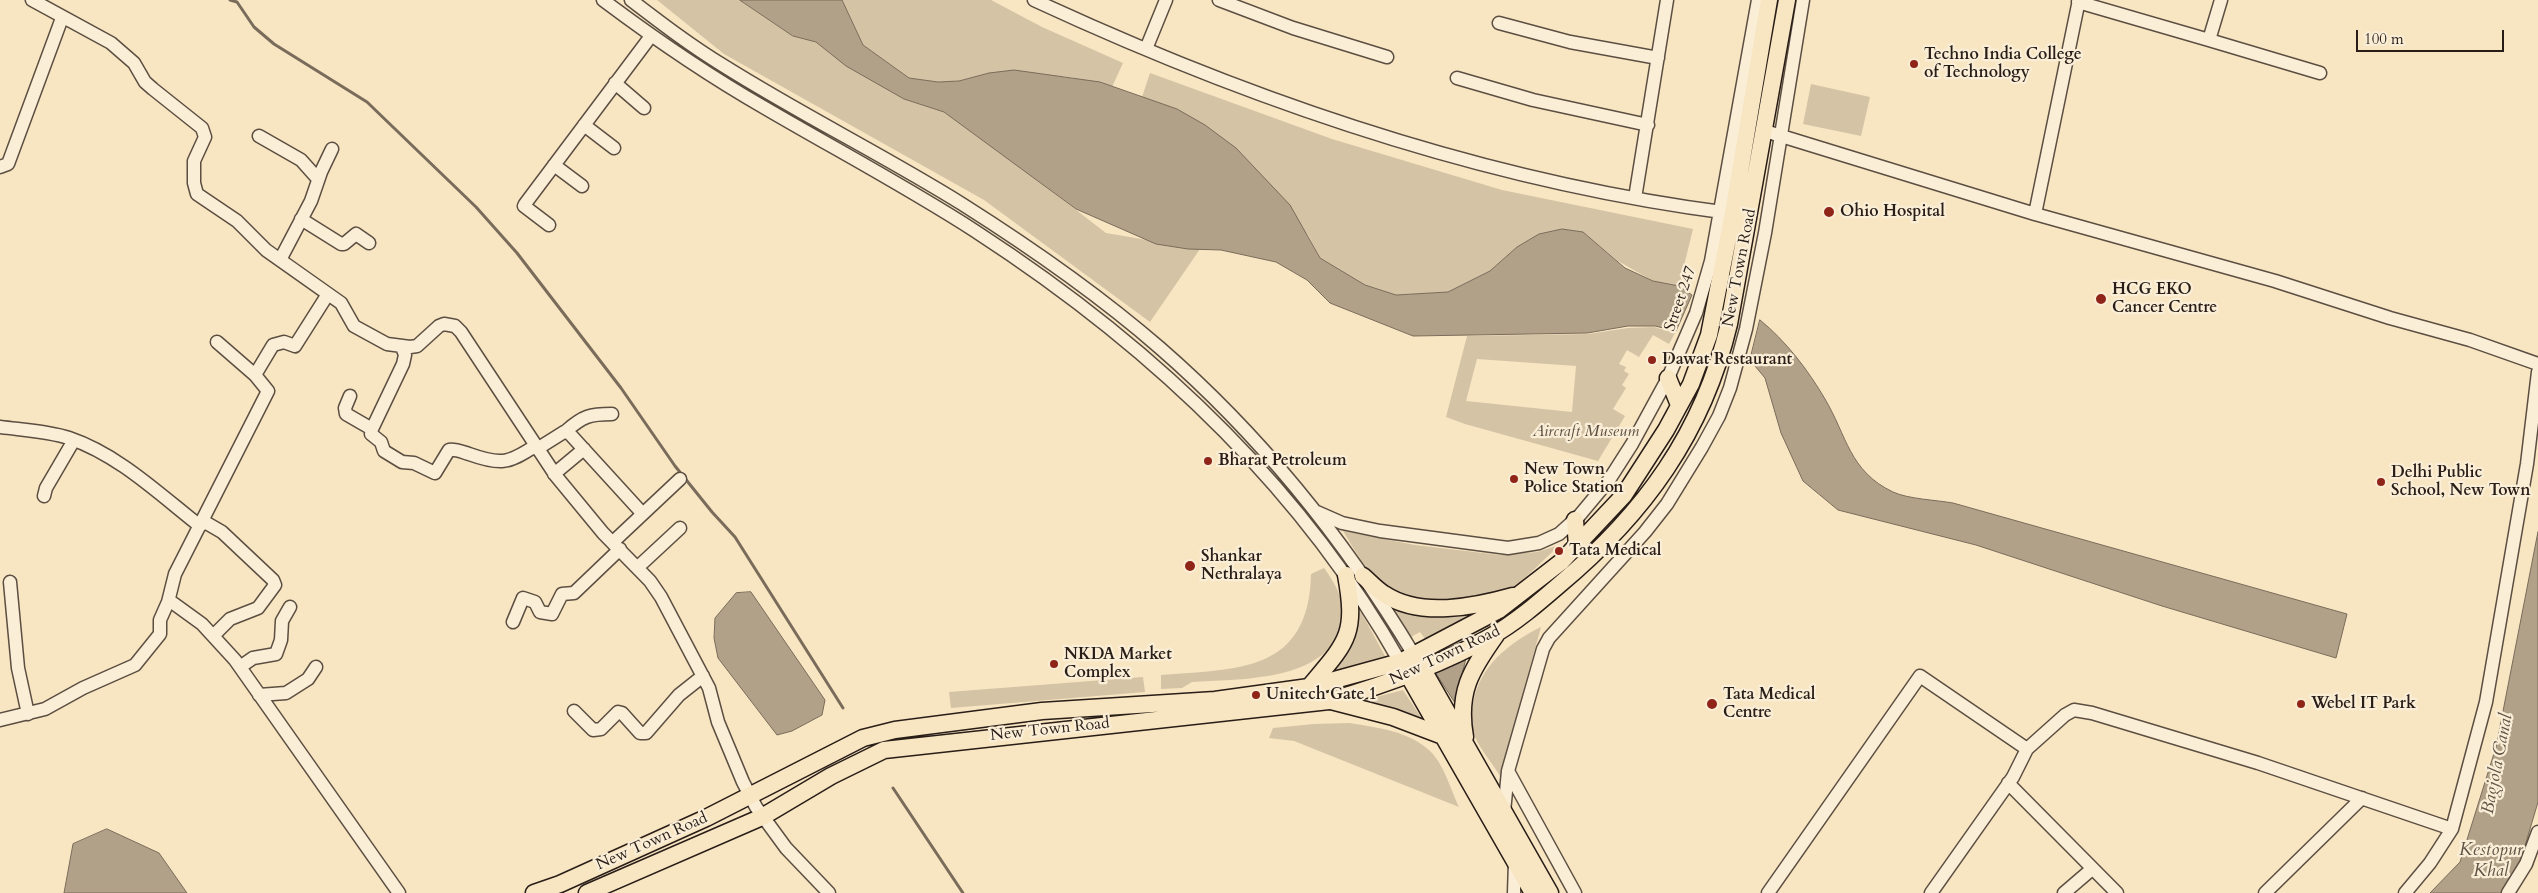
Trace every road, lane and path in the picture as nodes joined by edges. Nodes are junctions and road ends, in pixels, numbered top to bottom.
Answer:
1 (32, 0) edge
2 (603, 0) edge
3 (631, 0) edge
4 (1034, 0) edge
5 (1166, 0) edge
6 (1219, 0) edge
7 (1668, 0) edge
8 (1758, 0) edge
9 (1769, 0) edge
10 (1787, 0) edge
11 (1803, 0) edge
12 (2221, 0) edge
13 (2078, 1) edge
14 (62, 18) junction
15 (1499, 23) dead end
16 (651, 36) junction
17 (2209, 40) junction
18 (1146, 49) junction
19 (1387, 57) dead end
20 (1658, 58) junction
21 (2320, 72) dead end
22 (1457, 78) dead end
23 (616, 83) junction
24 (644, 108) dead end
25 (1648, 124) junction
26 (584, 126) junction
27 (1765, 130) junction
28 (1782, 134) junction
29 (259, 136) dead end
30 (614, 148) dead end
31 (332, 150) dead end
32 (554, 165) junction
33 (0, 167) edge
34 (318, 179) junction
35 (582, 186) dead end
36 (1635, 198) junction
37 (1727, 212) junction
38 (2035, 214) junction
39 (301, 219) junction
40 (549, 225) dead end
41 (369, 244) dead end
42 (280, 260) junction
43 (328, 294) junction
44 (217, 342) dead end
45 (402, 346) junction
46 (1161, 348) junction
47 (1151, 361) junction
48 (2538, 364) edge
49 (2538, 372) edge
50 (255, 375) junction
51 (1668, 378) junction
52 (350, 396) dead end
53 (1679, 405) junction
54 (612, 414) dead end
55 (0, 427) edge
56 (372, 429) junction
57 (566, 431) junction
58 (74, 440) junction
59 (536, 447) junction
60 (584, 449) junction
61 (554, 474) junction
62 (680, 479) dead end
63 (44, 496) dead end
64 (1315, 512) junction
65 (642, 513) junction
66 (1575, 520) junction
67 (202, 523) junction
68 (680, 528) dead end
69 (616, 545) junction
70 (1577, 546) junction
71 (638, 567) junction
72 (1346, 575) junction
73 (1363, 576) junction
74 (10, 582) dead end
75 (1520, 594) junction
76 (168, 602) junction
77 (290, 607) dead end
78 (513, 622) dead end
79 (1499, 631) junction
80 (213, 636) junction
81 (1411, 665) junction
82 (240, 667) junction
83 (316, 667) dead end
84 (703, 676) junction
85 (1309, 687) junction
86 (259, 695) junction
87 (1329, 701) junction
88 (574, 711) dead end
89 (28, 714) junction
90 (0, 720) edge
91 (1443, 736) junction
92 (1466, 744) junction
93 (2027, 749) junction
94 (1508, 771) junction
95 (2008, 783) junction
96 (750, 797) junction
97 (2362, 798) junction
98 (1504, 813) junction
99 (762, 817) junction
100 (2452, 829) junction
101 (2538, 832) edge
102 (2535, 846) edge
103 (1515, 862) junction
104 (2092, 869) junction
105 (399, 893) edge
106 (534, 893) edge
107 (587, 893) edge
108 (829, 893) edge
109 (1514, 893) edge
110 (1533, 893) edge
111 (1550, 893) edge
112 (1575, 893) edge
113 (1768, 893) edge
114 (1932, 893) edge
115 (2064, 893) edge
116 (2117, 893) edge
117 (2265, 893) edge
118 (2405, 893) edge
119 (2508, 893) edge

1 - 14 street
2 - 16 street
3 - 46 street
4 - 18 street
5 - 18 street
6 - 19 street
7 - 20 street
8 - 37 street, Street 247
9 - 37 main road
10 - 27 main road, New Town Road
11 - 28 street
12 - 17 street
13 - 17 street
13 - 38 street
14 - 33 street
14 - 42 street
15 - 20 street
16 - 23 street
16 - 47 street
17 - 21 street
18 - 36 street
20 - 25 street
22 - 25 street
23 - 24 street
23 - 26 street
25 - 36 street
26 - 30 street
26 - 32 street
27 - 28 street
27 - 79 main road, New Town Road
28 - 38 street
28 - 94 street
29 - 34 street
31 - 34 street
32 - 35 street
32 - 40 street
34 - 39 street
36 - 37 street
37 - 51 street, Street 247
37 - 53 main road
38 - 48 street
39 - 41 street
39 - 42 street
42 - 43 street
43 - 45 street
43 - 50 street
44 - 50 street
45 - 56 street
45 - 59 street
46 - 47 street
46 - 64 street
47 - 72 street
49 - 100 street
50 - 67 street
51 - 53 main road
51 - 66 street, Street 247
52 - 56 street
53 - 70 main road
54 - 57 street
55 - 58 street
56 - 59 street
57 - 59 street
57 - 60 street
58 - 63 street
58 - 67 street
59 - 61 street
60 - 61 street
60 - 65 street
61 - 69 street
62 - 65 street
64 - 66 street, Street 247
64 - 73 street
65 - 69 street
66 - 70 main road
67 - 76 street
67 - 80 street
68 - 71 street
69 - 71 street
69 - 78 street
70 - 75 main road
71 - 84 street
72 - 81 street
72 - 85 main road
73 - 75 main road
73 - 81 street
74 - 89 street
75 - 81 main road
76 - 80 street
76 - 89 street
77 - 82 street
79 - 81 main road, New Town Road
79 - 92 main road
80 - 82 street
81 - 85 main road, New Town Road
81 - 87 main road, New Town Road
81 - 91 main road
81 - 92 main road
82 - 86 street
83 - 86 street
84 - 88 street
84 - 96 street
85 - 96 main road, New Town Road
86 - 105 street
87 - 91 main road
87 - 99 main road, New Town Road
89 - 90 street
91 - 103 main road
92 - 98 main road
93 - 95 street
93 - 97 street
93 - 113 street
94 - 98 street
94 - 112 street
95 - 104 street
95 - 114 street
96 - 99 street
96 - 106 main road, New Town Road
97 - 100 street
97 - 117 street
98 - 111 main road
99 - 107 main road, New Town Road
99 - 108 street
100 - 118 street
101 - 102 street
102 - 119 street
103 - 109 street
103 - 110 main road
104 - 115 street
104 - 116 street

